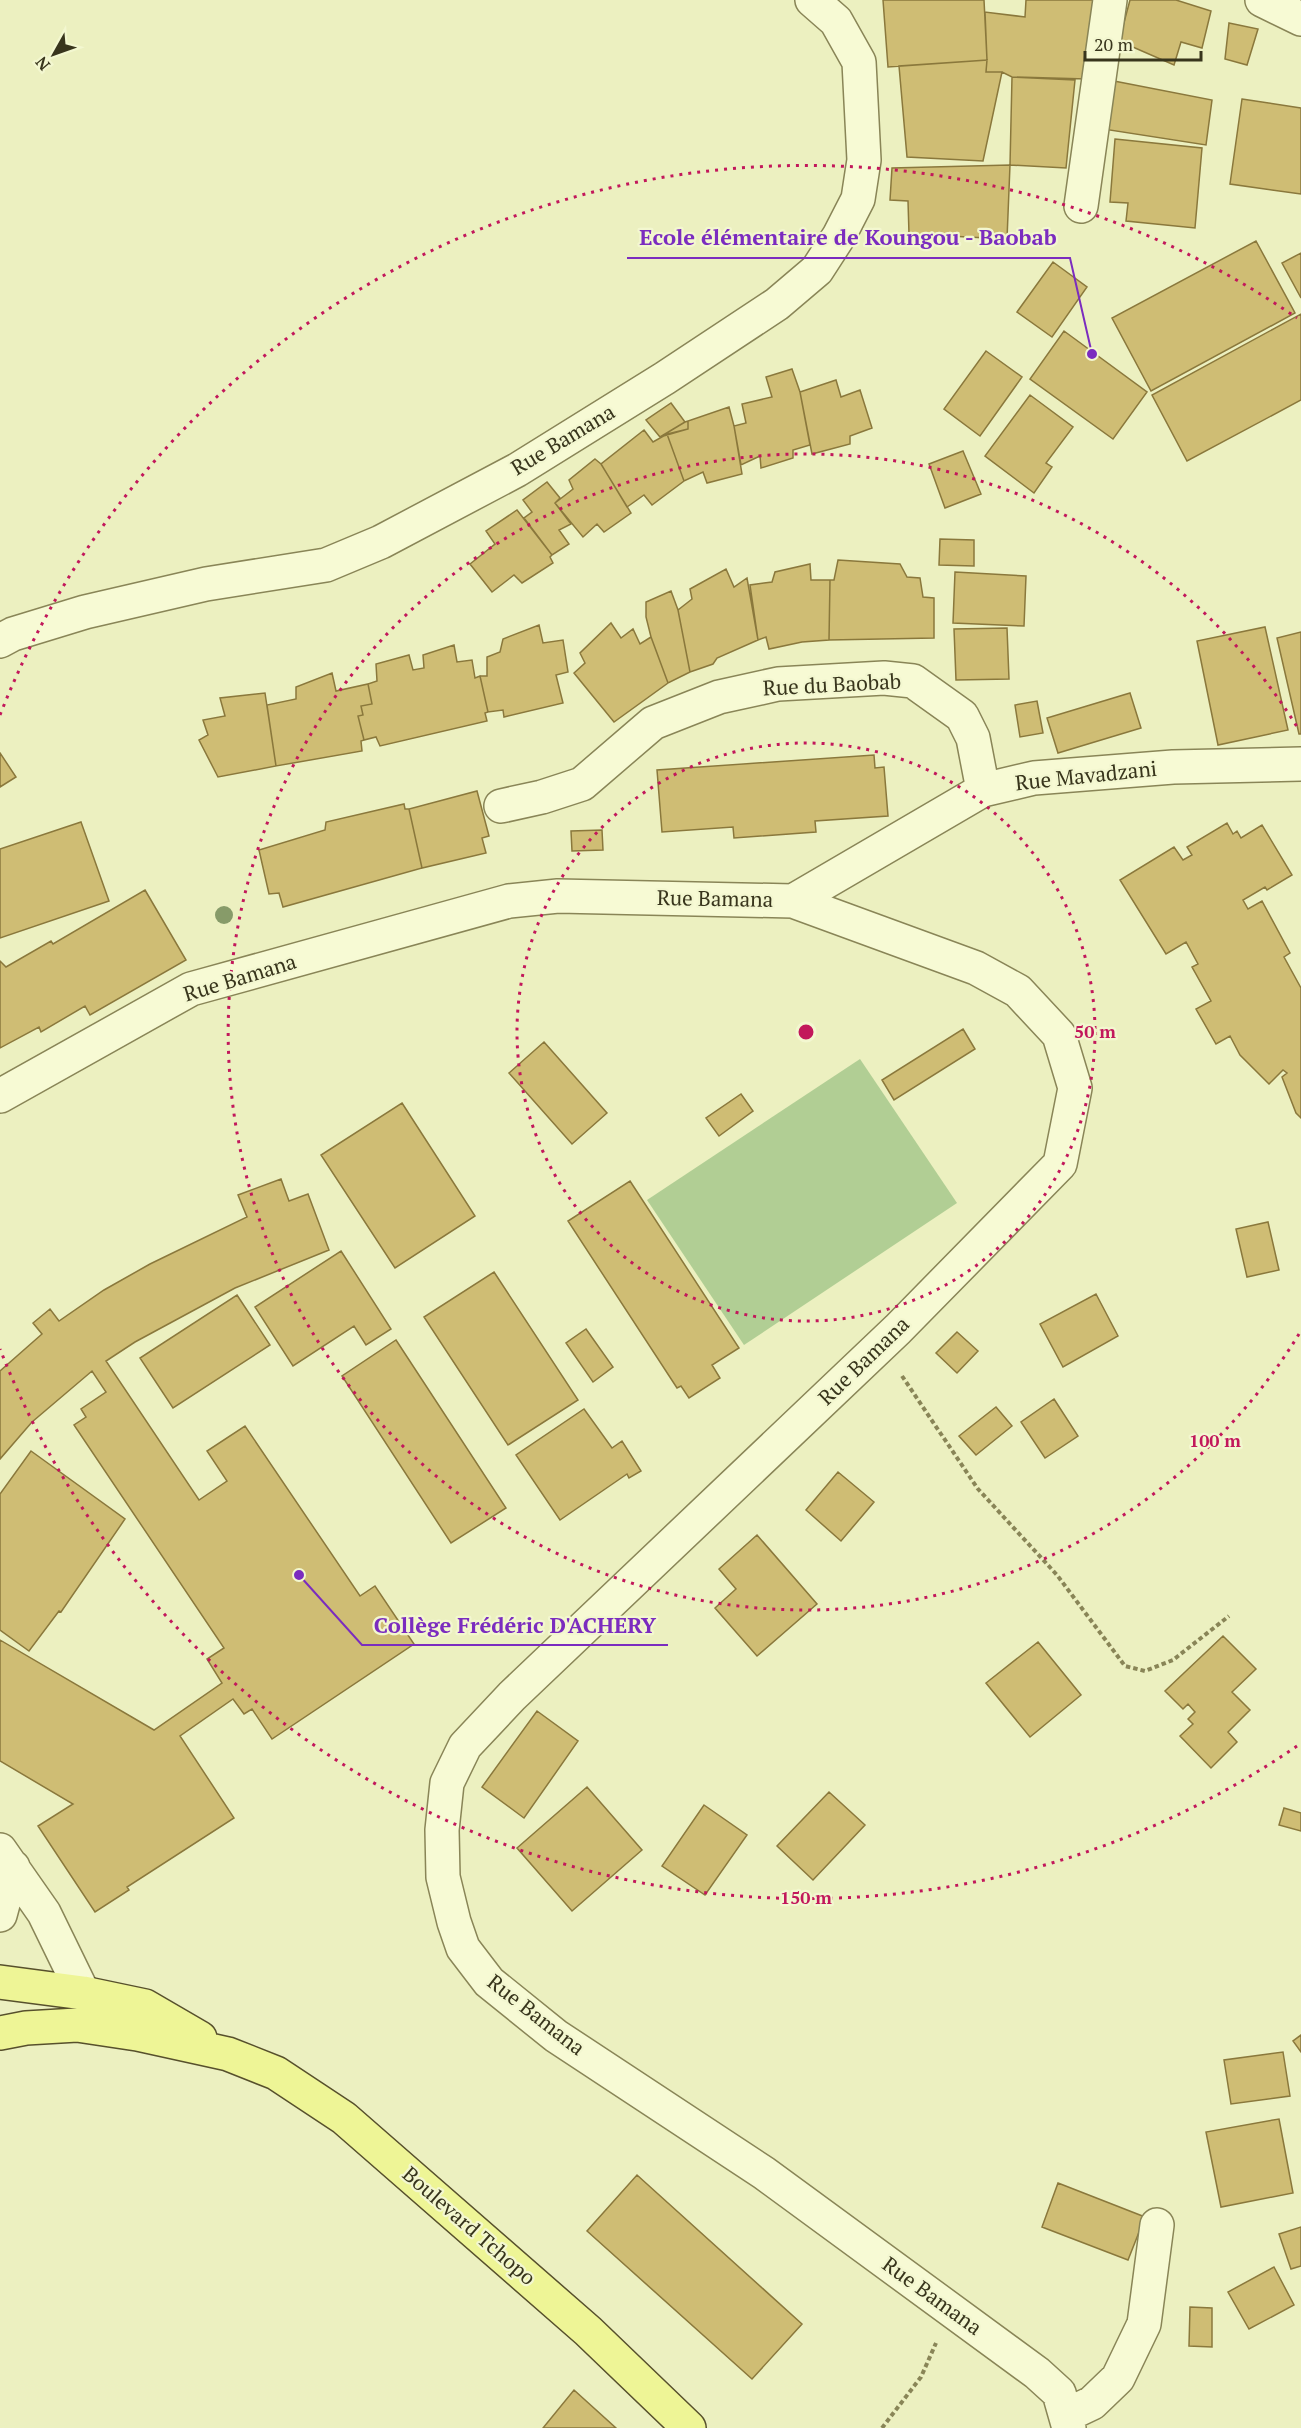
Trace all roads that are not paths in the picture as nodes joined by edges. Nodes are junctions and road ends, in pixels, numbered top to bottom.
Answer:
1 (1110, 0) edge
2 (1262, 0) edge
3 (829, 7) edge
4 (1301, 19) edge
5 (1081, 206) dead end
6 (0, 641) edge
7 (1301, 764) edge
8 (983, 790) junction
9 (501, 806) dead end
10 (793, 901) junction
11 (0, 1096) edge
12 (7, 1859) edge
13 (0, 1915) edge
14 (0, 1982) edge
15 (83, 1993) junction
16 (0, 2033) edge
17 (228, 2054) junction
18 (1157, 2225) dead end
19 (1068, 2422) edge
20 (688, 2428) edge

1 - 5 street
2 - 4 street
3 - 6 street, Rue Bamana
7 - 8 street, Rue Mavadzani
8 - 9 street, Rue du Baobab
8 - 10 street, Rue Mavadzani
10 - 11 street, Rue Bamana
10 - 19 street, Rue Bamana
12 - 13 street
12 - 15 street
14 - 15 main road, Boulevard Tchopo
15 - 17 main road, Boulevard Tchopo
16 - 17 main road, Boulevard Tchopo
17 - 20 main road, Boulevard Tchopo
18 - 19 street

